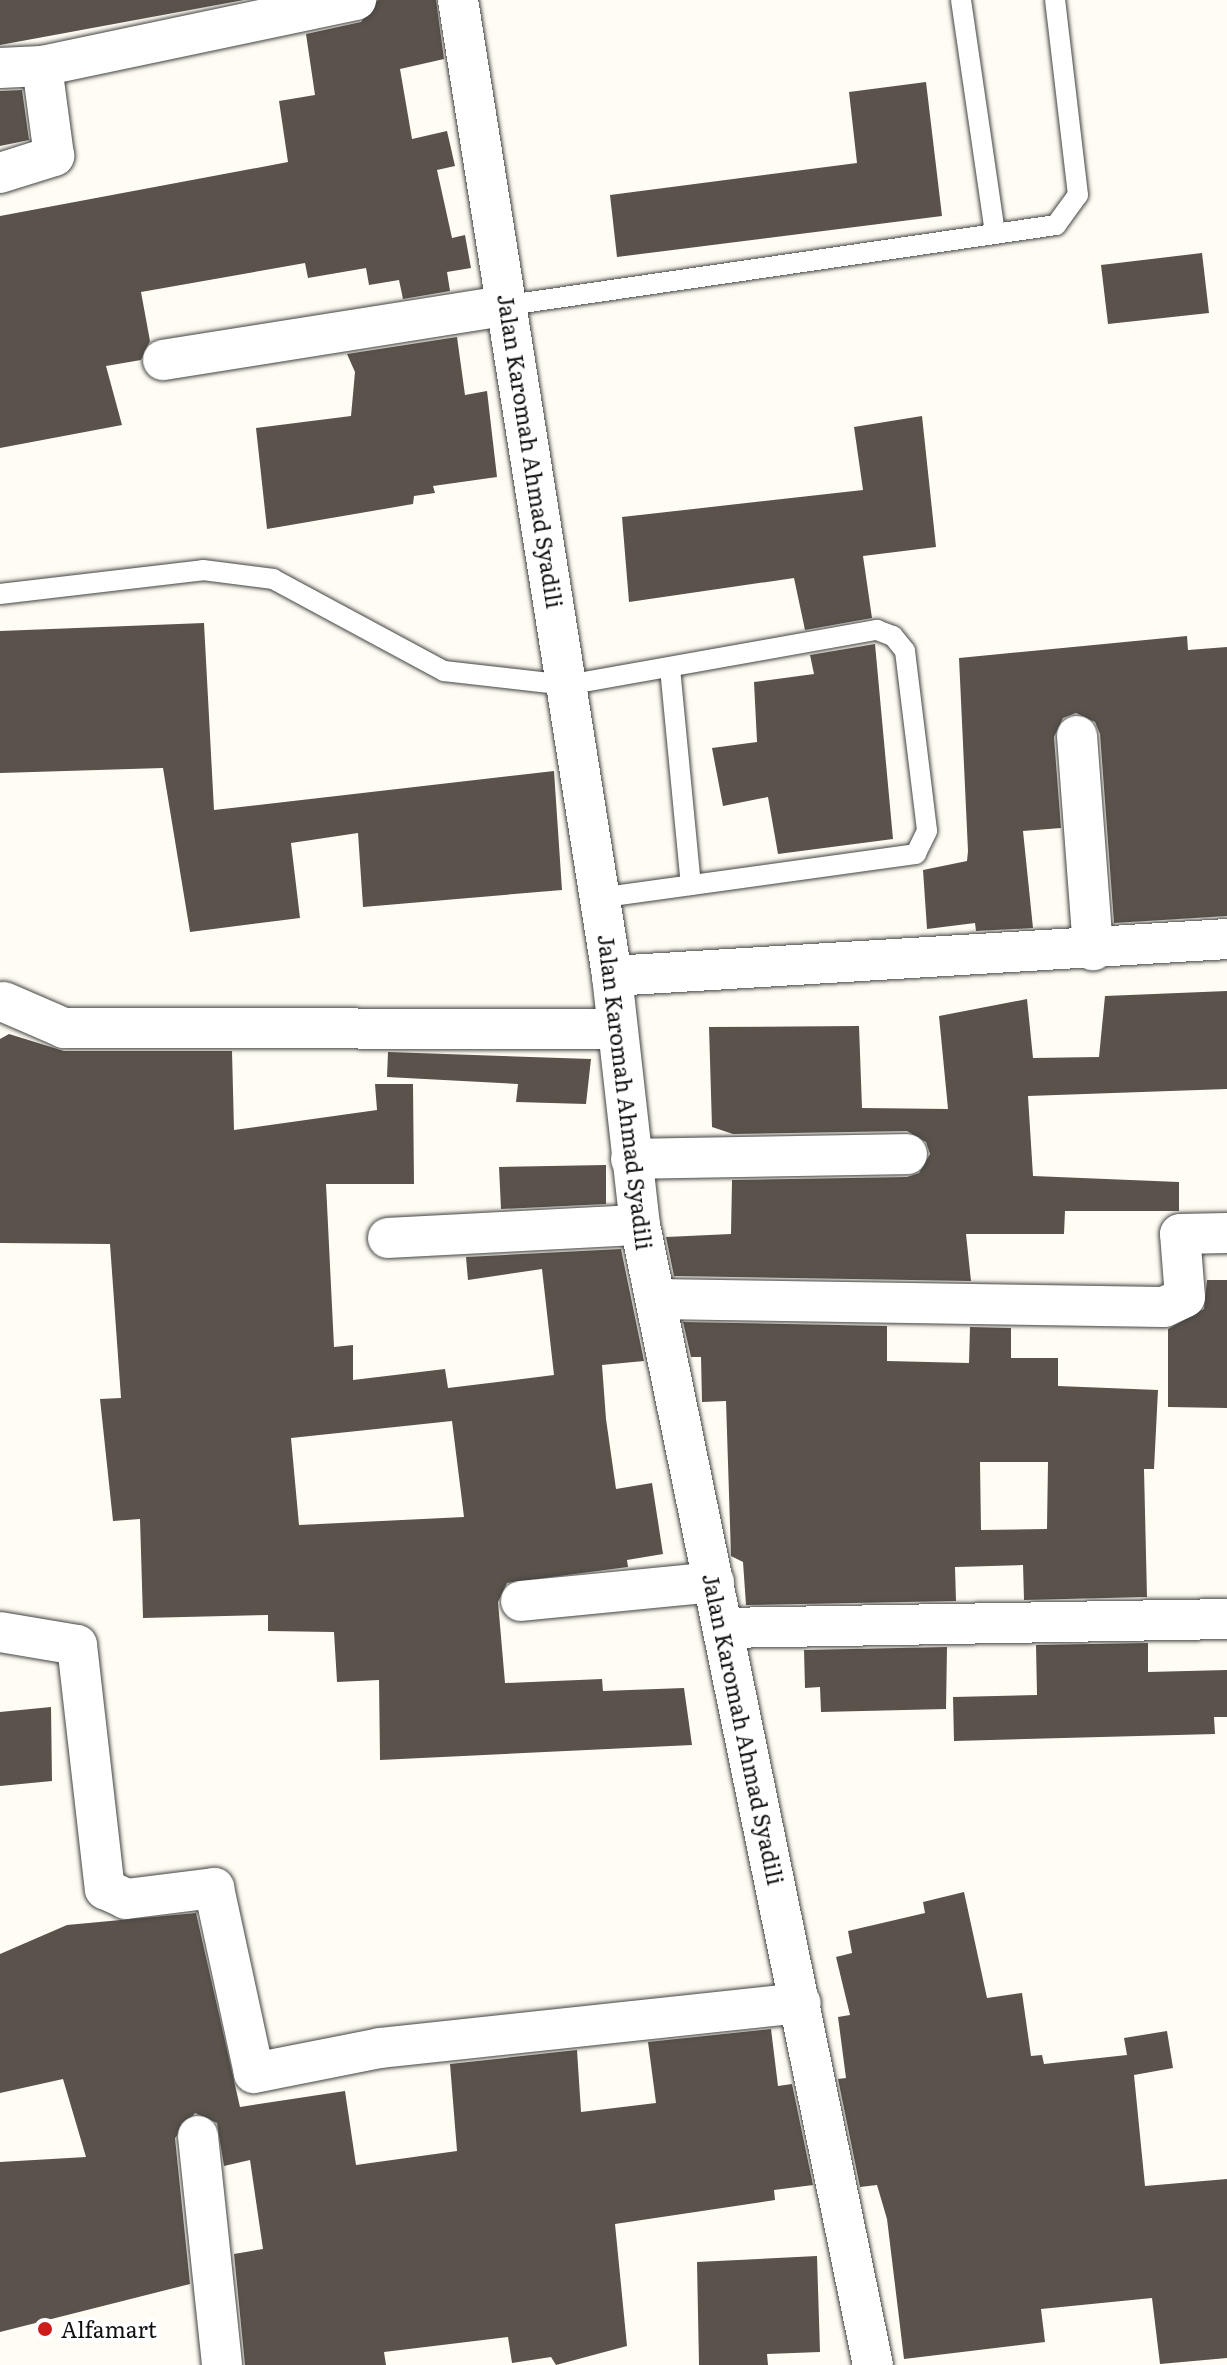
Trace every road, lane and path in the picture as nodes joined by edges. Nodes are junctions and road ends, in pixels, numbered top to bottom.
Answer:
1 (356, 0) edge
2 (458, 0) edge
3 (961, 0) edge
4 (1055, 0) edge
5 (42, 66) junction
6 (0, 68) edge
7 (0, 173) edge
8 (995, 234) junction
9 (509, 305) junction
10 (163, 360) dead end
11 (0, 594) edge
12 (670, 668) junction
13 (567, 685) junction
14 (1077, 736) dead end
15 (691, 885) junction
16 (600, 898) junction
17 (1227, 939) edge
18 (1093, 950) junction
19 (612, 976) junction
20 (4, 1002) dead end
21 (616, 1029) junction
22 (907, 1154) dead end
23 (631, 1159) junction
24 (640, 1225) junction
25 (1227, 1233) edge
26 (388, 1238) dead end
27 (656, 1299) junction
28 (714, 1582) junction
29 (521, 1601) dead end
30 (1227, 1619) edge
31 (723, 1628) junction
32 (0, 1632) edge
33 (801, 2003) junction
34 (198, 2136) dead end
35 (222, 2365) edge
36 (873, 2365) edge

1 - 5 street
2 - 9 street, Jalan Karomah Ahmad Syadili
3 - 8 lane
4 - 8 lane
5 - 6 street
5 - 7 street
8 - 9 lane
9 - 10 street
9 - 13 street, Jalan Karomah Ahmad Syadili
11 - 13 lane
12 - 13 lane
12 - 15 lane
12 - 15 lane
13 - 16 street, Jalan Karomah Ahmad Syadili
14 - 18 street
15 - 16 lane
16 - 19 street, Jalan Karomah Ahmad Syadili
17 - 18 street
18 - 19 street
19 - 21 street, Jalan Karomah Ahmad Syadili
20 - 21 street
21 - 23 street, Jalan Karomah Ahmad Syadili
22 - 23 street
23 - 24 street, Jalan Karomah Ahmad Syadili
24 - 26 street
24 - 27 street, Jalan Karomah Ahmad Syadili
25 - 27 street
27 - 28 street, Jalan Karomah Ahmad Syadili
28 - 29 street
28 - 31 street, Jalan Karomah Ahmad Syadili
30 - 31 street
31 - 33 street, Jalan Karomah Ahmad Syadili
32 - 33 street
33 - 36 street, Jalan Karomah Ahmad Syadili
34 - 35 street

